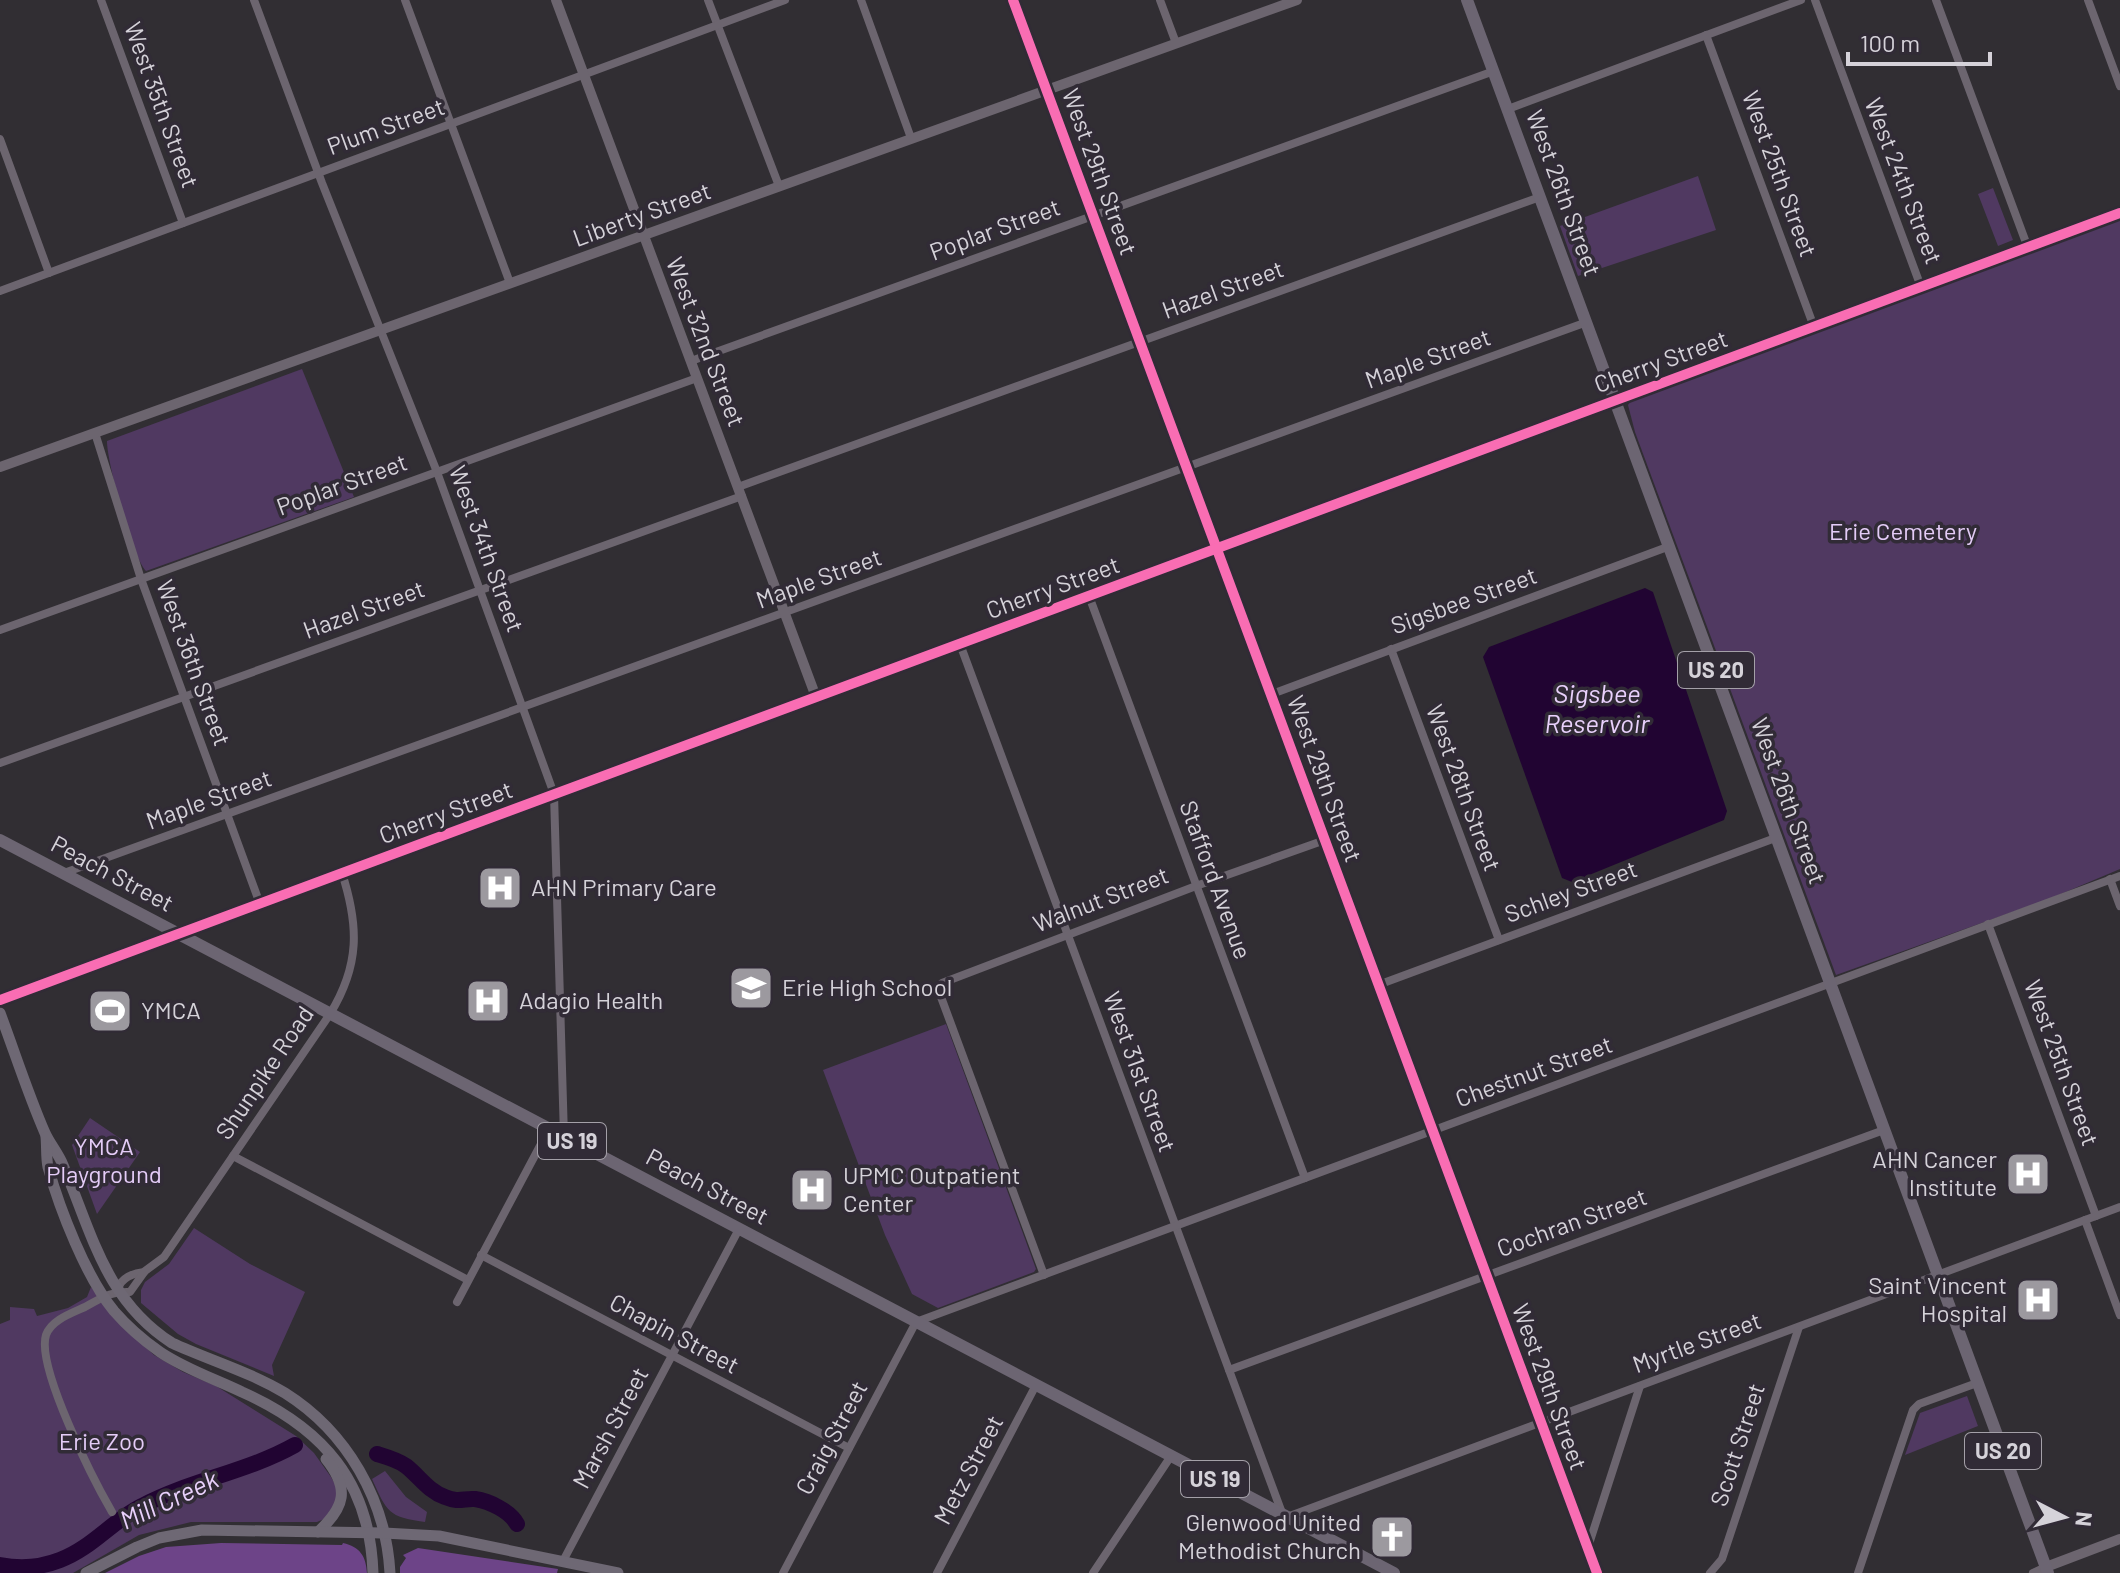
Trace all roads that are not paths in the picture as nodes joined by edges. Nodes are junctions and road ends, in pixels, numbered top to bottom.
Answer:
1 (101, 0) edge
2 (254, 0) edge
3 (405, 0) edge
4 (556, 0) edge
5 (708, 0) edge
6 (785, 0) edge
7 (861, 0) edge
8 (1013, 0) edge
9 (1160, 0) edge
10 (1297, 0) edge
11 (1467, 0) edge
12 (1801, 0) edge
13 (1815, 0) edge
14 (1936, 0) edge
15 (2088, 0) edge
16 (717, 25) junction
17 (1706, 35) junction
18 (1176, 43) junction
19 (1494, 71) junction
20 (583, 75) junction
21 (2120, 86) edge
22 (1047, 90) junction
23 (1508, 109) junction
24 (451, 124) junction
25 (911, 138) junction
26 (0, 139) edge
27 (318, 173) junction
28 (779, 186) junction
29 (1540, 197) junction
30 (2120, 213) edge
31 (1093, 216) junction
32 (183, 223) junction
33 (644, 235) junction
34 (2028, 248) junction
35 (49, 273) junction
36 (510, 283) junction
37 (1921, 287) junction
38 (0, 291) edge
39 (1587, 322) junction
40 (1814, 327) junction
41 (380, 331) junction
42 (1140, 342) junction
43 (691, 361) junction
44 (697, 378) junction
45 (1616, 400) junction
46 (95, 433) junction
47 (0, 467) edge
48 (1187, 467) junction
49 (437, 472) junction
50 (740, 492) junction
51 (1670, 546) junction
52 (1217, 548) junction
53 (141, 579) junction
54 (480, 589) junction
55 (1089, 596) junction
56 (785, 612) junction
57 (0, 630) edge
58 (960, 644) junction
59 (1391, 649) junction
60 (1272, 694) junction
61 (184, 696) junction
62 (816, 697) junction
63 (523, 708) junction
64 (0, 763) edge
65 (554, 794) junction
66 (227, 814) junction
67 (1778, 837) junction
68 (0, 840) edge
69 (1325, 840) junction
70 (64, 873) junction
71 (342, 873) junction
72 (2120, 876) edge
73 (2110, 879) junction
74 (1196, 886) junction
75 (260, 904) junction
76 (2120, 906) edge
77 (1988, 924) junction
78 (178, 934) junction
79 (1067, 935) junction
80 (1499, 940) junction
81 (1831, 983) junction
82 (1378, 985) junction
83 (0, 1000) edge
84 (0, 1013) edge
85 (330, 1014) junction
86 (549, 1129) junction
87 (1884, 1130) junction
88 (1433, 1131) junction
89 (46, 1136) junction
90 (564, 1137) junction
91 (233, 1156) junction
92 (1305, 1178) junction
93 (2120, 1207) edge
94 (2096, 1216) junction
95 (2085, 1220) junction
96 (1176, 1226) junction
97 (739, 1229) junction
98 (481, 1255) junction
99 (1044, 1275) junction
100 (1487, 1275) junction
101 (1938, 1275) junction
102 (468, 1280) junction
103 (118, 1290) junction
104 (104, 1297) junction
105 (457, 1302) dead end
106 (2120, 1315) edge
107 (916, 1322) junction
108 (1799, 1327) junction
109 (672, 1355) junction
110 (1229, 1370) junction
111 (1977, 1383) junction
112 (1036, 1385) junction
113 (1640, 1386) junction
114 (1541, 1423) junction
115 (849, 1448) junction
116 (1171, 1456) junction
117 (347, 1491) junction
118 (112, 1512) dead end
119 (1285, 1516) junction
120 (318, 1532) junction
121 (369, 1532) junction
122 (384, 1533) junction
123 (2120, 1539) edge
124 (1587, 1548) junction
125 (563, 1561) junction
126 (1102, 1569) edge
127 (2042, 1571) edge
128 (86, 1573) edge
129 (373, 1573) edge
130 (390, 1573) edge
131 (618, 1573) edge
132 (783, 1573) edge
133 (937, 1573) edge
134 (1093, 1573) edge
135 (1394, 1573) edge
136 (1597, 1573) edge
137 (1710, 1573) edge
138 (1858, 1573) edge

1 - 32 street, West 35th Street
2 - 27 street, West 34th Street
3 - 24 street
4 - 20 street, West 32nd Street
5 - 16 street
6 - 16 street, Plum Street
7 - 25 street
8 - 22 street, West 29th Street
9 - 18 street
10 - 18 street, Liberty Street
11 - 19 main road, West 26th Street / US 20
12 - 17 street
13 - 37 street, West 24th Street
14 - 34 street
15 - 21 street
16 - 20 street, Plum Street
16 - 28 street
17 - 23 street
17 - 40 street, West 25th Street
18 - 22 street, Liberty Street
19 - 23 main road, West 26th Street / US 20
19 - 31 street, Poplar Street
20 - 24 street, Plum Street
20 - 33 street, West 32nd Street
22 - 25 street, Liberty Street
22 - 31 street, West 29th Street
23 - 29 main road, West 26th Street / US 20
24 - 27 street, Plum Street
24 - 36 street
25 - 28 street, Liberty Street
26 - 35 street
27 - 32 street, Plum Street
27 - 41 street, West 34th Street
28 - 33 street, Liberty Street
29 - 39 main road, West 26th Street / US 20
29 - 42 street, Hazel Street
30 - 34 street, Cherry Street
31 - 42 street, West 29th Street
31 - 43 street, Poplar Street
32 - 35 street, Plum Street
33 - 36 street, Liberty Street
33 - 43 street, West 32nd Street
34 - 37 street, Cherry Street
35 - 38 street, Plum Street
36 - 41 street, Liberty Street
37 - 40 street, Cherry Street
39 - 45 main road, West 26th Street / US 20
39 - 48 street, Maple Street
40 - 45 street, Cherry Street
41 - 46 street, Liberty Street
41 - 49 street, West 34th Street
42 - 48 street, West 29th Street
42 - 50 street, Hazel Street
43 - 44 street, West 32nd Street
44 - 49 street, Poplar Street
44 - 50 street, West 32nd Street
45 - 51 main road, West 26th Street / US 20
45 - 52 street, Cherry Street
46 - 47 street, Liberty Street
46 - 53 street, West 36th Street
48 - 52 street, West 29th Street
48 - 56 street, Maple Street
49 - 53 street, Poplar Street
49 - 54 street, West 34th Street
50 - 54 street, Hazel Street
50 - 56 street, West 32nd Street
51 - 59 street, Sigsbee Street
51 - 67 main road, West 26th Street / US 20
52 - 55 street, Cherry Street
52 - 60 street, West 29th Street
53 - 57 street, Poplar Street
53 - 61 street, West 36th Street
54 - 61 street, Hazel Street
54 - 63 street, West 34th Street
55 - 58 street, Cherry Street
55 - 74 street, Stafford Avenue
56 - 62 street, West 32nd Street
56 - 63 street, Maple Street
58 - 62 street, Cherry Street
58 - 79 street, West 31st Street
59 - 60 street, Sigsbee Street
59 - 80 street, West 28th Street
60 - 69 street, West 29th Street
61 - 64 street, Hazel Street
61 - 66 street, West 36th Street
62 - 65 street, Cherry Street
63 - 65 street, West 34th Street
63 - 66 street, Maple Street
65 - 71 street, Cherry Street
65 - 90 street, West 34th Street
66 - 70 street, Maple Street
66 - 75 street, West 36th Street
67 - 80 street, Schley Street
67 - 81 main road, West 26th Street / US 20
68 - 70 main road, Peach Street / US 19
69 - 74 street, Walnut Street
69 - 82 street, West 29th Street
70 - 78 main road, Peach Street / US 19
71 - 75 street, Cherry Street
71 - 85 street, Shunpike Road
72 - 73 street, Chestnut Street
73 - 76 street
73 - 77 street, Chestnut Street
74 - 79 street, Walnut Street
74 - 92 street, Stafford Avenue
75 - 78 street, Cherry Street
77 - 81 street, Chestnut Street
77 - 94 street, West 25th Street
78 - 83 street, Cherry Street
78 - 85 main road, Peach Street / US 19
79 - 96 street, West 31st Street
79 - 99 street, Walnut Street
80 - 82 street, Schley Street
81 - 87 main road, West 26th Street / US 20
81 - 88 street, Chestnut Street
82 - 88 street, West 29th Street
84 - 89 main road
85 - 86 main road, Peach Street / US 19
85 - 91 street, Shunpike Road
86 - 90 main road, Peach Street / US 19
86 - 98 street
87 - 100 street, Cochran Street
87 - 101 main road, West 26th Street / US 20
88 - 92 street, Chestnut Street
88 - 100 street, West 29th Street
89 - 103 main road
89 - 104 main road
90 - 97 main road, Peach Street / US 19
91 - 102 street
91 - 103 street, Shunpike Road
92 - 96 street, Chestnut Street
93 - 94 street, Myrtle Street
94 - 95 street, Myrtle Street
95 - 101 street, Myrtle Street
95 - 106 street
96 - 99 street, Chestnut Street
96 - 110 street, West 31st Street
97 - 107 main road, Peach Street / US 19
97 - 109 street, Marsh Street
98 - 102 street
98 - 109 street, Chapin Street
99 - 107 street, Chestnut Street
100 - 110 street, Cochran Street
100 - 114 street, West 29th Street
101 - 108 street, Myrtle Street
101 - 111 main road, West 26th Street / US 20
102 - 105 street
103 - 104 street, Shunpike Road
103 - 122 main road
104 - 117 main road
104 - 118 street, Shunpike Road
107 - 112 main road, Peach Street / US 19
107 - 115 street, Craig Street
108 - 113 street, Myrtle Street
108 - 137 street, Scott Street
109 - 115 street, Chapin Street
109 - 125 street, Marsh Street
110 - 119 street, West 31st Street
111 - 127 main road, West 26th Street / US 20
111 - 138 street
112 - 116 main road, Peach Street / US 19
112 - 133 street, Metz Street
113 - 114 street, Myrtle Street
113 - 124 street
114 - 119 street, Myrtle Street
114 - 124 street, West 29th Street
115 - 132 street, Craig Street
116 - 119 main road, Peach Street / US 19
116 - 126 street
117 - 120 main road
117 - 121 main road
119 - 135 main road, Peach Street / US 19
120 - 121 main road
120 - 128 main road
121 - 122 main road
121 - 129 main road
122 - 125 main road
122 - 130 main road
123 - 127 street
124 - 136 street, West 29th Street
125 - 131 main road
126 - 134 street

